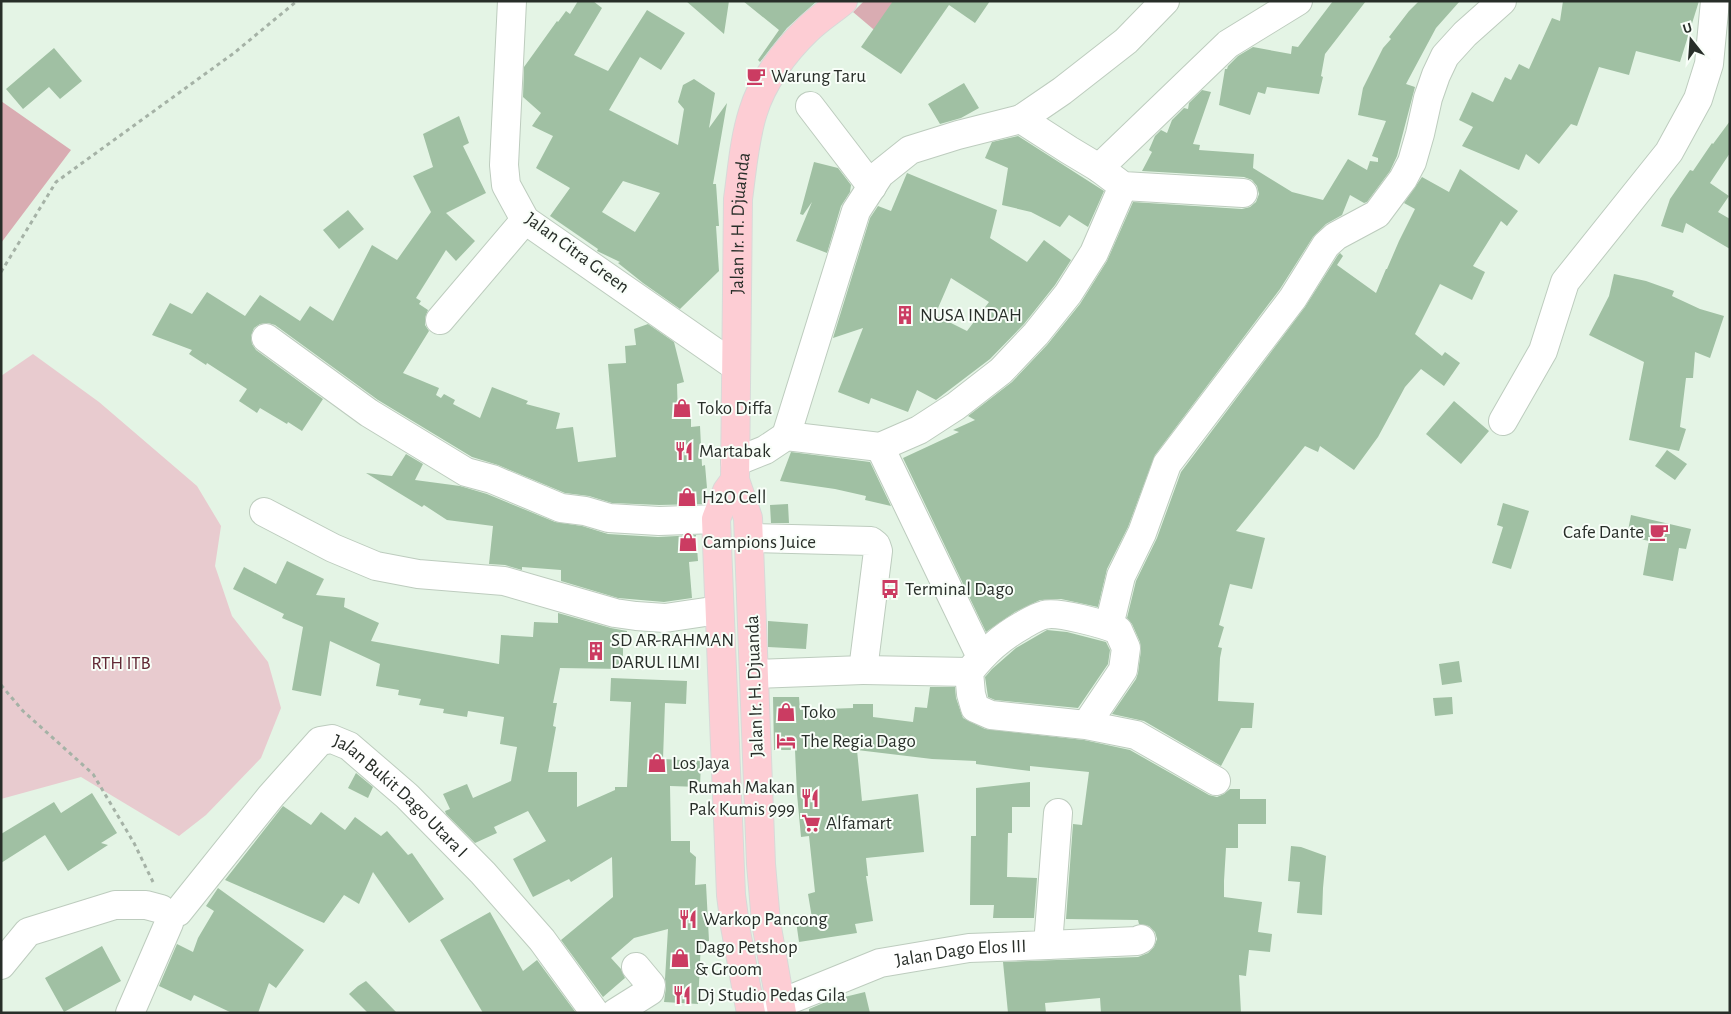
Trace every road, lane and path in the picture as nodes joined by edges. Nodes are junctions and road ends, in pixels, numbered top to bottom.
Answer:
1 (297, 1) edge
2 (512, 1) edge
3 (843, 1) edge
4 (1165, 1) edge
5 (1298, 1) edge
6 (1502, 1) edge
7 (1715, 1) edge
8 (810, 106) dead end
9 (1021, 119) junction
10 (1099, 168) junction
11 (1123, 186) junction
12 (872, 187) junction
13 (1243, 193) dead end
14 (525, 220) junction
15 (1, 272) edge
16 (440, 320) dead end
17 (266, 338) dead end
18 (735, 366) junction
19 (1503, 421) dead end
20 (786, 436) junction
21 (880, 447) junction
22 (735, 471) junction
23 (264, 512) dead end
24 (716, 519) junction
25 (749, 538) junction
26 (719, 610) junction
27 (1109, 626) junction
28 (975, 665) junction
29 (863, 670) junction
30 (754, 674) junction
31 (1, 685) edge
32 (1086, 725) junction
33 (1216, 781) dead end
34 (1058, 813) dead end
35 (168, 912) junction
36 (1141, 939) dead end
37 (1048, 945) junction
38 (1, 965) edge
39 (636, 967) dead end
40 (780, 1008) edge
41 (130, 1013) edge
42 (595, 1013) edge
43 (615, 1013) edge
44 (751, 1013) edge

1 - 15 path
2 - 14 street, Jalan Citra Green
3 - 18 main road, Jalan Ir. H. Djuanda
4 - 9 street
5 - 10 street
6 - 27 street
7 - 19 street
8 - 12 street
9 - 10 street
9 - 12 street
10 - 11 street
11 - 13 street
11 - 21 street
12 - 20 street
14 - 16 street
14 - 18 street, Jalan Citra Green
17 - 24 street
18 - 22 main road, Jalan Ir. H. Djuanda
20 - 21 street
20 - 22 street
21 - 28 street
22 - 24 main road, Jalan Ir. H. Djuanda
22 - 25 main road, Jalan Ir. H. Djuanda
23 - 26 street
24 - 26 main road, Jalan Ir. H. Djuanda
25 - 29 street
25 - 30 main road, Jalan Ir. H. Djuanda
26 - 44 main road, Jalan Ir. H. Djuanda
27 - 28 street
27 - 32 street
28 - 29 street
28 - 32 street
29 - 30 street
30 - 40 main road, Jalan Ir. H. Djuanda
31 - 35 path
32 - 33 street
34 - 37 street, Jalan Dago Elos III
35 - 38 street
35 - 41 street, Jalan Bukit Dago Utara I
35 - 42 street, Jalan Bukit Dago Utara I
36 - 37 street
37 - 40 street, Jalan Dago Elos III
39 - 43 street
40 - 44 street, Jalan Dago Elos III

